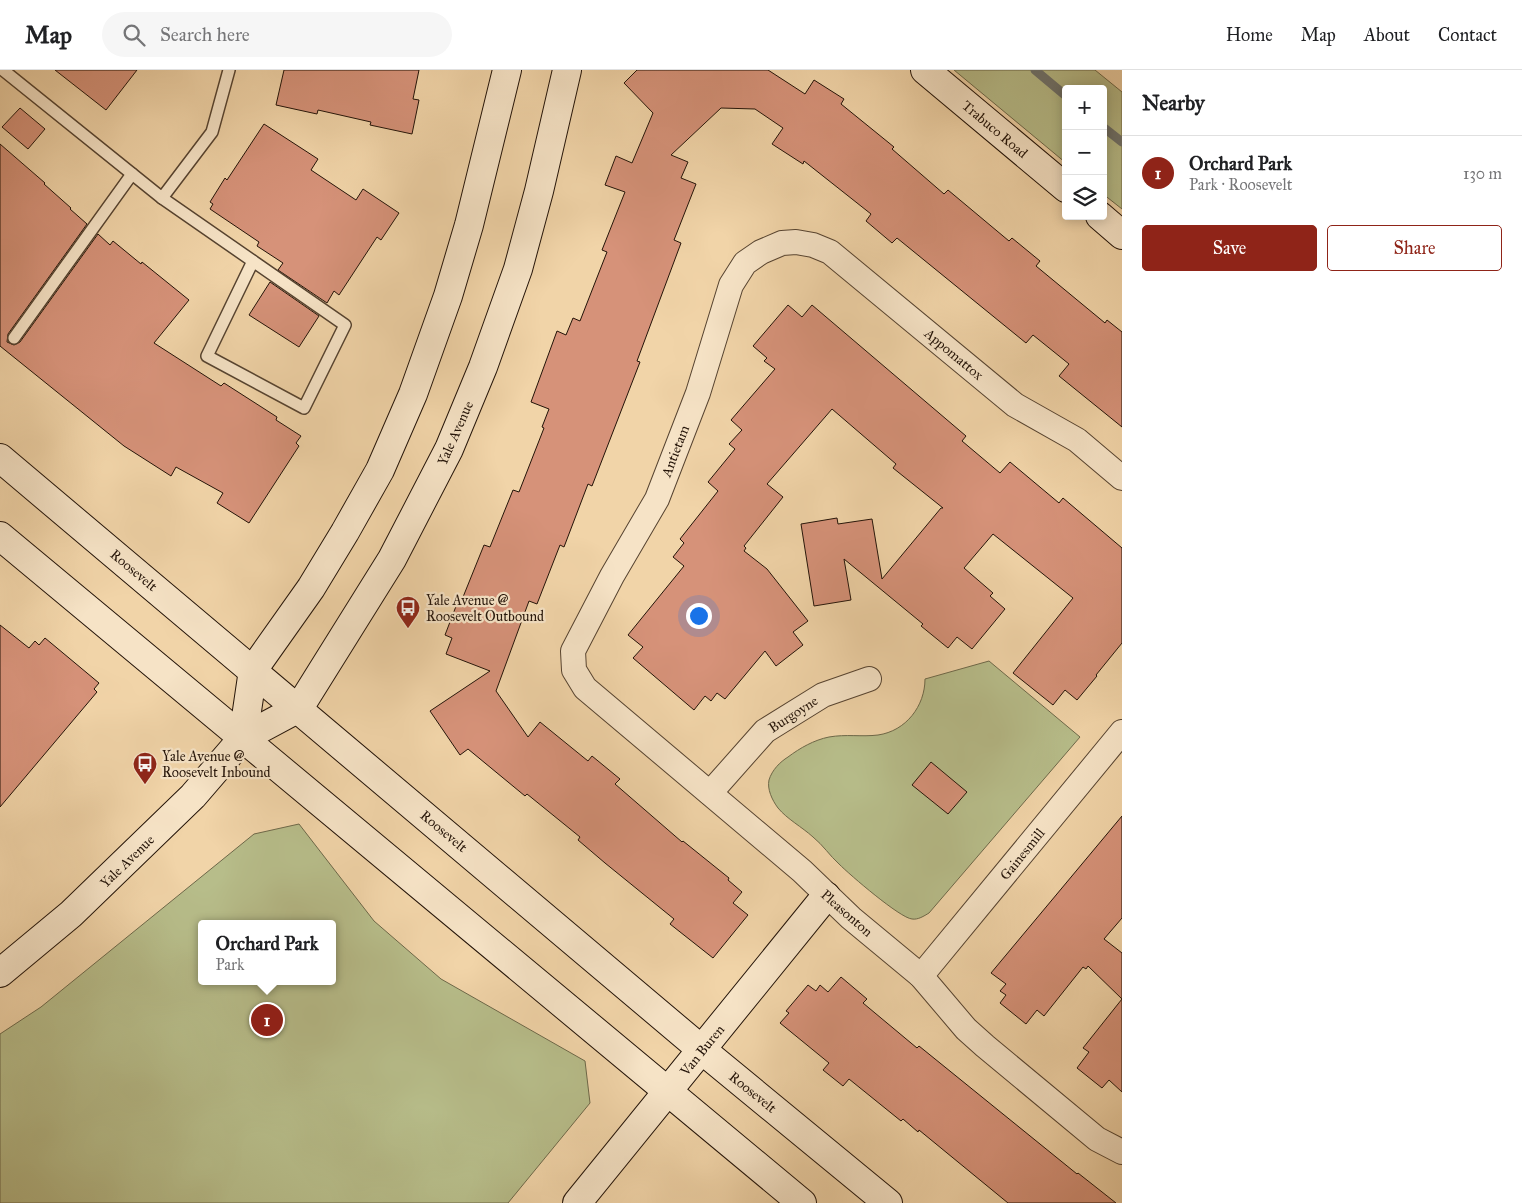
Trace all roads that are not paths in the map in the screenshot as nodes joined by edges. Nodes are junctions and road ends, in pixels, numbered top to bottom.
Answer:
1 (3, 70) edge
2 (229, 70) edge
3 (506, 70) edge
4 (566, 70) edge
5 (925, 70) edge
6 (132, 174) junction
7 (1062, 185) edge
8 (162, 198) junction
9 (1105, 220) edge
10 (1122, 234) edge
11 (782, 244) joint
12 (253, 261) junction
13 (14, 338) dead end
14 (0, 458) edge
15 (1122, 478) edge
16 (0, 536) edge
17 (254, 670) junction
18 (574, 670) joint
19 (869, 679) dead end
20 (299, 708) junction
21 (1122, 732) edge
22 (243, 738) junction
23 (710, 793) junction
24 (826, 896) junction
25 (0, 973) edge
26 (921, 976) junction
27 (702, 1050) junction
28 (668, 1093) junction
29 (1122, 1152) edge
30 (577, 1203) edge
31 (802, 1203) edge
32 (888, 1203) edge

1 - 6 lane
2 - 8 lane
3 - 17 street
4 - 20 street, Yale Avenue
5 - 7 street, Trabuco Road
6 - 8 lane
6 - 13 lane
8 - 12 lane
9 - 10 street
11 - 15 street, Appomattox
11 - 18 street, Antietam
12 - 12 lane
14 - 17 street, Roosevelt
16 - 22 street
17 - 20 street, Roosevelt
17 - 22 street
18 - 23 street, Pleasonton
19 - 23 street, Burgoyne
20 - 22 street, Yale Avenue
20 - 27 street, Roosevelt
21 - 26 street, Gainesmill
22 - 25 street, Yale Avenue
22 - 28 street
23 - 24 street, Pleasonton
24 - 26 street, Pleasonton
24 - 27 street, Van Buren
26 - 29 street, Pleasonton
27 - 28 street, Van Buren
27 - 32 street, Roosevelt
28 - 30 street, Van Buren
28 - 31 street

